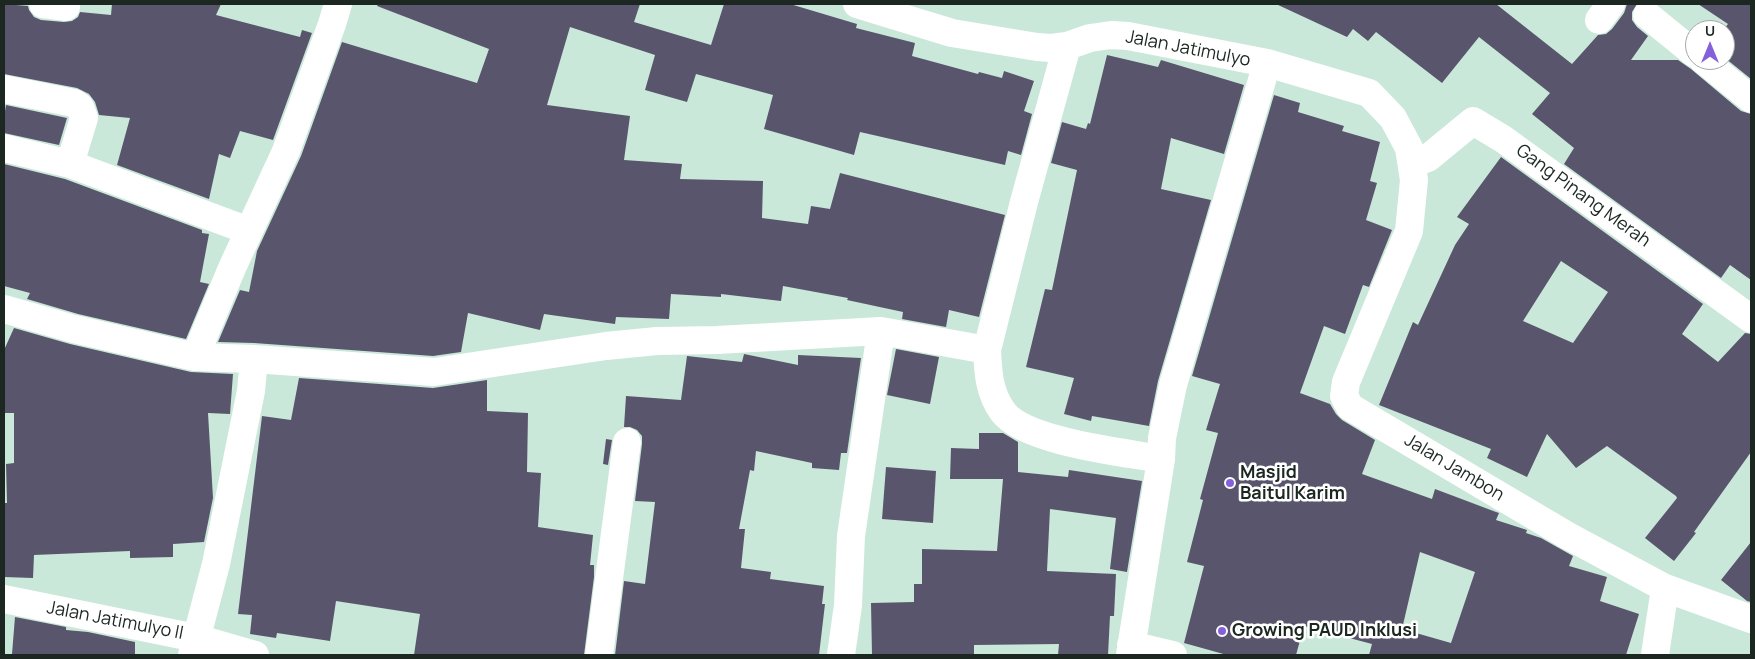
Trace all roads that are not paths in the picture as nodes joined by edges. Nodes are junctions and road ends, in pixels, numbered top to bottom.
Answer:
1 (338, 4) edge
2 (857, 4) edge
3 (1647, 16) dead end
4 (1067, 46) junction
5 (1685, 46) edge
6 (1267, 63) junction
7 (1715, 70) edge
8 (4, 89) edge
9 (1751, 99) edge
10 (4, 148) edge
11 (70, 164) junction
12 (1412, 164) junction
13 (249, 232) junction
14 (1409, 232) joint
15 (4, 309) edge
16 (1751, 319) edge
17 (881, 331) junction
18 (987, 350) junction
19 (195, 357) junction
20 (254, 359) junction
21 (627, 442) dead end
22 (1161, 459) junction
23 (1665, 588) junction
24 (4, 599) edge
25 (1751, 620) edge
26 (194, 646) edge
27 (1130, 650) edge
28 (255, 655) edge
29 (599, 655) edge
30 (841, 655) edge
31 (1173, 655) edge
32 (1655, 655) edge

1 - 13 street
2 - 4 street, Jalan Jatimulyo
3 - 5 street
4 - 6 street, Jalan Jatimulyo
4 - 18 street
6 - 12 street, Jalan Jatimulyo
6 - 22 street
7 - 9 street
8 - 11 street
10 - 11 street
11 - 13 street
12 - 14 street, Jalan Jatimulyo
12 - 16 street, Gang Pinang Merah
13 - 19 street
14 - 23 street, Jalan Jambon
15 - 19 street
17 - 18 street
17 - 20 street
17 - 30 street
18 - 22 street
19 - 20 street
20 - 26 street
21 - 29 street
22 - 27 street
23 - 25 street, Jalan Jambon
23 - 32 street
24 - 26 street, Jalan Jatimulyo II
26 - 28 street, Jalan Jatimulyo II
27 - 31 street

